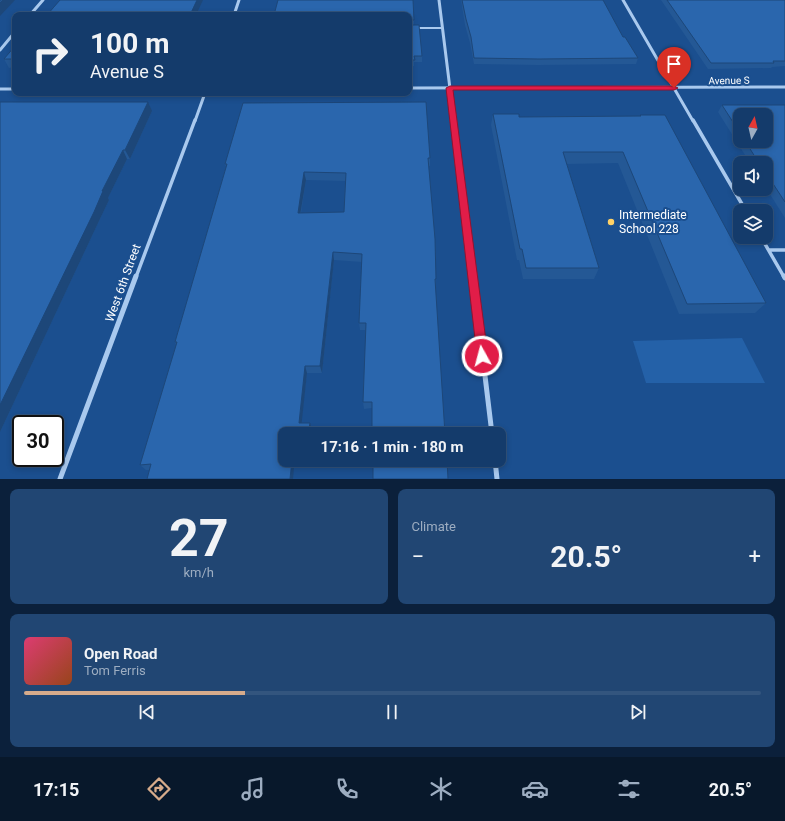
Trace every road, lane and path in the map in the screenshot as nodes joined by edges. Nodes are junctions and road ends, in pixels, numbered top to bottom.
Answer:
1 (43, 0) edge
2 (240, 0) edge
3 (439, 0) edge
4 (623, 0) edge
5 (33, 12) edge
6 (235, 12) edge
7 (412, 28) edge
8 (442, 28) junction
9 (12, 36) edge
10 (0, 50) edge
11 (785, 87) edge
12 (412, 88) edge
13 (450, 88) junction
14 (674, 88) junction
15 (0, 89) edge
16 (12, 89) edge
17 (204, 96) edge
18 (742, 204) edge
19 (765, 244) edge
20 (769, 250) junction
21 (785, 250) edge
22 (785, 278) edge
23 (491, 427) edge
24 (496, 467) edge
25 (60, 479) edge
26 (497, 479) edge

1 - 5 street
2 - 6 street
3 - 8 street
4 - 14 street
7 - 8 lane
8 - 13 street
9 - 10 street
11 - 14 street, Avenue S
12 - 13 street, Avenue S
13 - 14 street, Avenue S
13 - 23 street
14 - 18 street
15 - 16 street
17 - 25 street, West 6th Street
19 - 20 street
20 - 21 street
20 - 22 street
24 - 26 street

